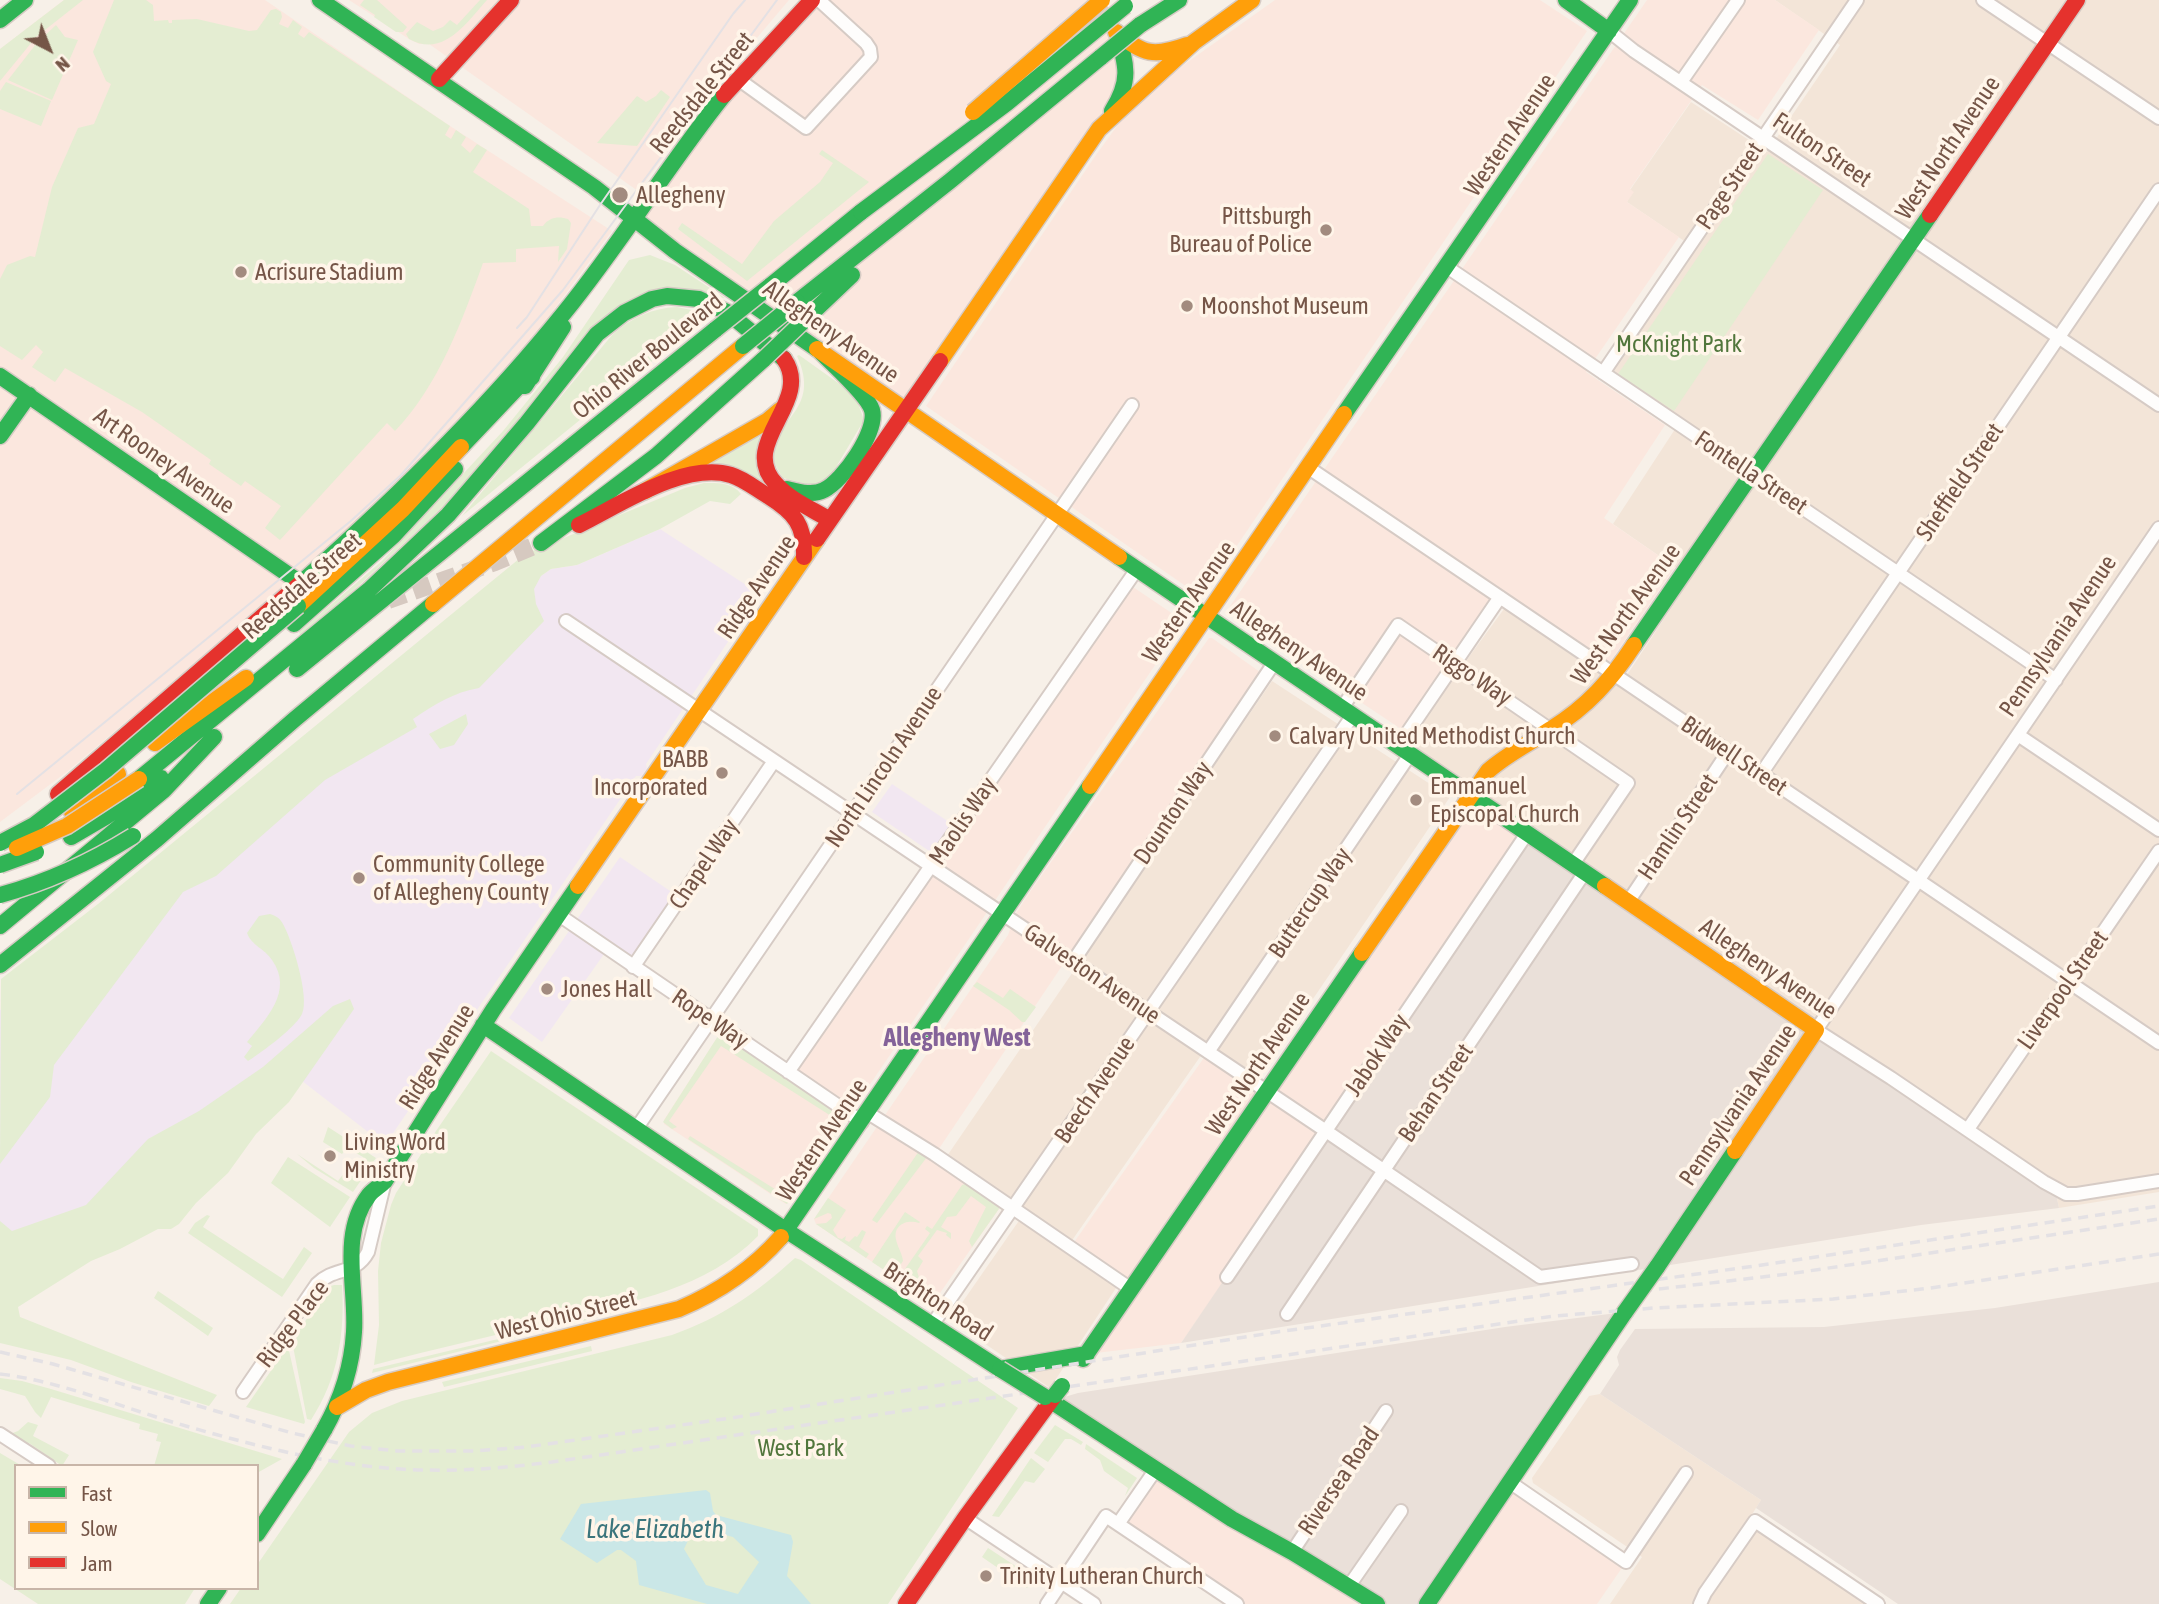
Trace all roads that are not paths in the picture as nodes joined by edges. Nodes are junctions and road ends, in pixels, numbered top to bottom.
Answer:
1 (25, 0) edge
2 (320, 0) edge
3 (511, 0) edge
4 (812, 0) edge
5 (819, 0) edge
6 (1091, 0) edge
7 (1102, 0) edge
8 (1170, 0) edge
9 (1179, 0) edge
10 (1252, 0) edge
11 (1566, 0) edge
12 (1630, 0) edge
13 (1738, 0) edge
14 (1857, 0) edge
15 (1983, 0) edge
16 (2077, 0) edge
17 (1129, 3) edge
18 (0, 20) edge
19 (1140, 25) junction
20 (1609, 31) junction
21 (1117, 33) junction
22 (1194, 42) junction
23 (2048, 43) junction
24 (439, 79) junction
25 (738, 79) junction
26 (1681, 82) junction
27 (2159, 118) edge
28 (1099, 129) junction
29 (1763, 138) junction
30 (950, 181) junction
31 (2159, 190) edge
32 (861, 212) junction
33 (632, 220) junction
34 (1914, 239) junction
35 (1447, 267) junction
36 (584, 287) junction
37 (2059, 337) junction
38 (819, 350) junction
39 (1602, 373) junction
40 (0, 376) edge
41 (531, 377) junction
42 (29, 395) junction
43 (790, 397) junction
44 (1132, 405) dead end
45 (2159, 405) edge
46 (905, 411) junction
47 (0, 436) edge
48 (1309, 468) junction
49 (1752, 474) junction
50 (780, 488) junction
51 (645, 491) junction
52 (1056, 515) junction
53 (830, 520) junction
54 (2159, 528) edge
55 (804, 558) junction
56 (1137, 569) junction
57 (1898, 573) junction
58 (302, 584) junction
59 (1500, 597) junction
60 (1205, 617) junction
61 (566, 621) dead end
62 (285, 653) dead end
63 (1274, 663) junction
64 (1455, 663) junction
65 (1615, 675) junction
66 (2056, 680) junction
67 (699, 711) junction
68 (1348, 711) junction
69 (295, 719) junction
70 (1551, 729) junction
71 (2018, 735) junction
72 (214, 737) junction
73 (155, 743) junction
74 (1405, 749) junction
75 (1728, 752) junction
76 (775, 761) junction
77 (1761, 774) junction
78 (1628, 783) joint
79 (1471, 794) junction
80 (853, 813) junction
81 (2159, 830) edge
82 (1528, 832) junction
83 (0, 844) edge
84 (2159, 851) edge
85 (0, 854) edge
86 (0, 865) edge
87 (932, 867) junction
88 (1579, 868) junction
89 (0, 873) edge
90 (1919, 880) junction
91 (0, 895) edge
92 (1629, 902) junction
93 (559, 915) junction
94 (1003, 915) junction
95 (0, 926) edge
96 (1072, 962) junction
97 (0, 965) edge
98 (633, 967) junction
99 (2069, 982) junction
100 (1149, 1012) junction
101 (711, 1020) junction
102 (483, 1025) junction
103 (1816, 1030) junction
104 (2159, 1043) edge
105 (1208, 1052) junction
106 (788, 1072) junction
107 (1266, 1091) junction
108 (865, 1118) junction
109 (636, 1129) junction
110 (1968, 1129) junction
111 (1326, 1131) junction
112 (1384, 1170) junction
113 (2159, 1181) edge
114 (1013, 1210) junction
115 (787, 1231) junction
116 (1632, 1264) dead end
117 (352, 1269) junction
118 (1227, 1278) dead end
119 (1130, 1289) junction
120 (1287, 1314) dead end
121 (932, 1325) junction
122 (998, 1368) junction
123 (243, 1392) dead end
124 (1053, 1395) junction
125 (337, 1407) junction
126 (1386, 1411) dead end
127 (0, 1434) edge
128 (46, 1464) edge
129 (1156, 1469) junction
130 (1686, 1473) dead end
131 (1511, 1483) junction
132 (1401, 1511) dead end
133 (965, 1518) junction
134 (1118, 1524) junction
135 (259, 1531) edge
136 (1292, 1552) junction
137 (1062, 1582) junction
138 (1349, 1586) junction
139 (906, 1604) edge
140 (1047, 1604) edge
141 (1094, 1604) edge
142 (1237, 1604) edge
143 (1377, 1604) edge
144 (1427, 1604) edge
145 (1700, 1604) edge
146 (1878, 1604) edge

1 - 18 main road
2 - 24 main road, Allegheny Avenue
3 - 24 main road
4 - 25 main road, Reedsdale Street
5 - 25 street
6 - 21 main road
7 - 32 main road, Ohio River Boulevard, bridge
8 - 19 main road
9 - 19 main road
10 - 22 main road
11 - 20 main road, Fulton Street
12 - 20 main road, Western Avenue
13 - 26 street
14 - 29 street, Page Street
15 - 23 street
16 - 23 main road, West North Avenue
17 - 32 main road, bridge
19 - 30 main road, bridge
20 - 26 street, Fulton Street
20 - 35 main road, Western Avenue
21 - 22 main road
21 - 28 main road
22 - 28 main road, Ridge Avenue
23 - 27 street
23 - 34 main road, West North Avenue
24 - 33 main road, Allegheny Avenue
25 - 33 main road, Reedsdale Street
26 - 29 street, Fulton Street
28 - 46 main road, Ridge Avenue
29 - 34 street, Fulton Street
29 - 39 street, Page Street
30 - 51 main road, bridge
30 - 69 main road, bridge
31 - 37 street, Sheffield Street
32 - 72 main road, Ohio River Boulevard, bridge
33 - 36 main road, Reedsdale Street
33 - 38 main road, Allegheny Avenue
34 - 37 street, Fulton Street
34 - 49 main road, West North Avenue
35 - 39 street, Fontella Street
35 - 48 main road, Western Avenue
36 - 41 main road, Reedsdale Street
36 - 58 main road, Reedsdale Street
37 - 45 street, Fulton Street
37 - 57 street, Sheffield Street
38 - 46 main road, Allegheny Avenue
38 - 50 main road
39 - 49 street, Fontella Street
40 - 42 main road, Art Rooney Avenue
41 - 73 main road, Reedsdale Street
41 - 83 main road, bridge
42 - 47 main road
42 - 58 main road, Art Rooney Avenue
43 - 50 main road
43 - 51 main road
43 - 85 main road, bridge
44 - 52 street, North Lincoln Avenue
46 - 52 main road, Allegheny Avenue
46 - 53 main road, Ridge Avenue
48 - 59 street, Bidwell Street
48 - 60 main road, Western Avenue
49 - 57 street, Fontella Street
49 - 65 main road, West North Avenue
50 - 53 main road
51 - 55 main road
52 - 56 main road, Allegheny Avenue
52 - 80 street, North Lincoln Avenue
53 - 55 main road, Ridge Avenue
54 - 66 street, Pennsylvania Avenue
55 - 67 main road, Ridge Avenue
56 - 60 main road, Allegheny Avenue
56 - 87 street, Maolis Way
57 - 66 street, Fontella Street
57 - 77 street, Sheffield Street
58 - 83 main road, Reedsdale Street
59 - 64 street, Buttercup Way
59 - 65 street, Bidwell Street
60 - 63 main road, Allegheny Avenue
60 - 94 main road, Western Avenue
61 - 67 street, Galveston Avenue
62 - 73 main road
63 - 68 main road, Allegheny Avenue
63 - 96 street, Dounton Way
64 - 68 street, Riggo Way
64 - 70 street, Riggo Way
64 - 74 street, Buttercup Way
65 - 70 main road, West North Avenue
65 - 75 street, Bidwell Street
66 - 71 street, Pennsylvania Avenue
67 - 76 street, Galveston Avenue
67 - 93 main road, Ridge Avenue
68 - 74 main road, Allegheny Avenue
68 - 100 street, Beech Avenue
69 - 91 main road, bridge
69 - 97 main road
70 - 78 street, Riggo Way
70 - 79 main road, West North Avenue
71 - 81 street
71 - 90 street, Pennsylvania Avenue
72 - 86 main road, bridge
72 - 95 main road
73 - 89 main road, Reedsdale Street
74 - 79 main road, Allegheny Avenue
74 - 105 street, Buttercup Way
75 - 77 street, Bidwell Street
75 - 92 street, Hamlin Street
76 - 80 street, Galveston Avenue
76 - 98 street, Chapel Way
77 - 90 street, Bidwell Street
78 - 88 street, Behan Street
79 - 82 main road, Allegheny Avenue
79 - 107 main road, West North Avenue
80 - 87 street, Galveston Avenue
80 - 101 street, North Lincoln Avenue
82 - 88 main road, Allegheny Avenue
82 - 111 street, Jabok Way
84 - 99 street, Liverpool Street
87 - 94 street, Galveston Avenue
87 - 106 street, Maolis Way
88 - 92 main road, Allegheny Avenue
88 - 112 street, Behan Street
90 - 99 street, Bidwell Street
90 - 103 street, Pennsylvania Avenue
92 - 103 main road, Allegheny Avenue
93 - 98 street, Rope Way
93 - 102 main road, Ridge Avenue
94 - 96 street, Galveston Avenue
94 - 108 main road, Western Avenue
96 - 100 street, Galveston Avenue
98 - 101 street, Rope Way
99 - 104 street, Bidwell Street
99 - 110 street, Liverpool Street
100 - 105 street, Galveston Avenue
100 - 114 street, Beech Avenue
101 - 106 street, Rope Way
101 - 109 street, North Lincoln Avenue
102 - 109 main road, Brighton Road
102 - 117 main road, Ridge Avenue
103 - 110 street, Allegheny Avenue
103 - 131 main road, Pennsylvania Avenue, bridge
105 - 107 street, Galveston Avenue
106 - 108 street, Rope Way
107 - 111 street, Galveston Avenue
107 - 119 main road, West North Avenue
108 - 114 street, Rope Way
108 - 115 main road, Western Avenue
109 - 115 main road, Brighton Road
110 - 113 street, Allegheny Avenue
111 - 112 street, Galveston Avenue
111 - 118 street, Jabok Way
112 - 116 street, Galveston Avenue
112 - 120 street, Behan Street
114 - 119 street, Rope Way
114 - 121 street, Beech Avenue
115 - 121 main road, Brighton Road
115 - 125 main road, West Ohio Street
117 - 123 street, Ridge Place
117 - 125 main road, Ridge Avenue
119 - 122 main road, West North Avenue
121 - 122 main road, Brighton Road
122 - 124 main road, Brighton Road, bridge
124 - 129 main road, Brighton Road
124 - 133 main road
125 - 135 main road, Ridge Avenue, bridge
126 - 136 street, Riversea Road
127 - 128 street
129 - 134 street
129 - 136 main road, Brighton Road
130 - 131 street
131 - 144 main road, Pennsylvania Avenue
132 - 138 street
133 - 137 street
133 - 139 main road
134 - 137 street
134 - 142 street
136 - 138 main road, Brighton Road
137 - 140 street
137 - 141 street
138 - 143 main road, Brighton Road
145 - 146 street

